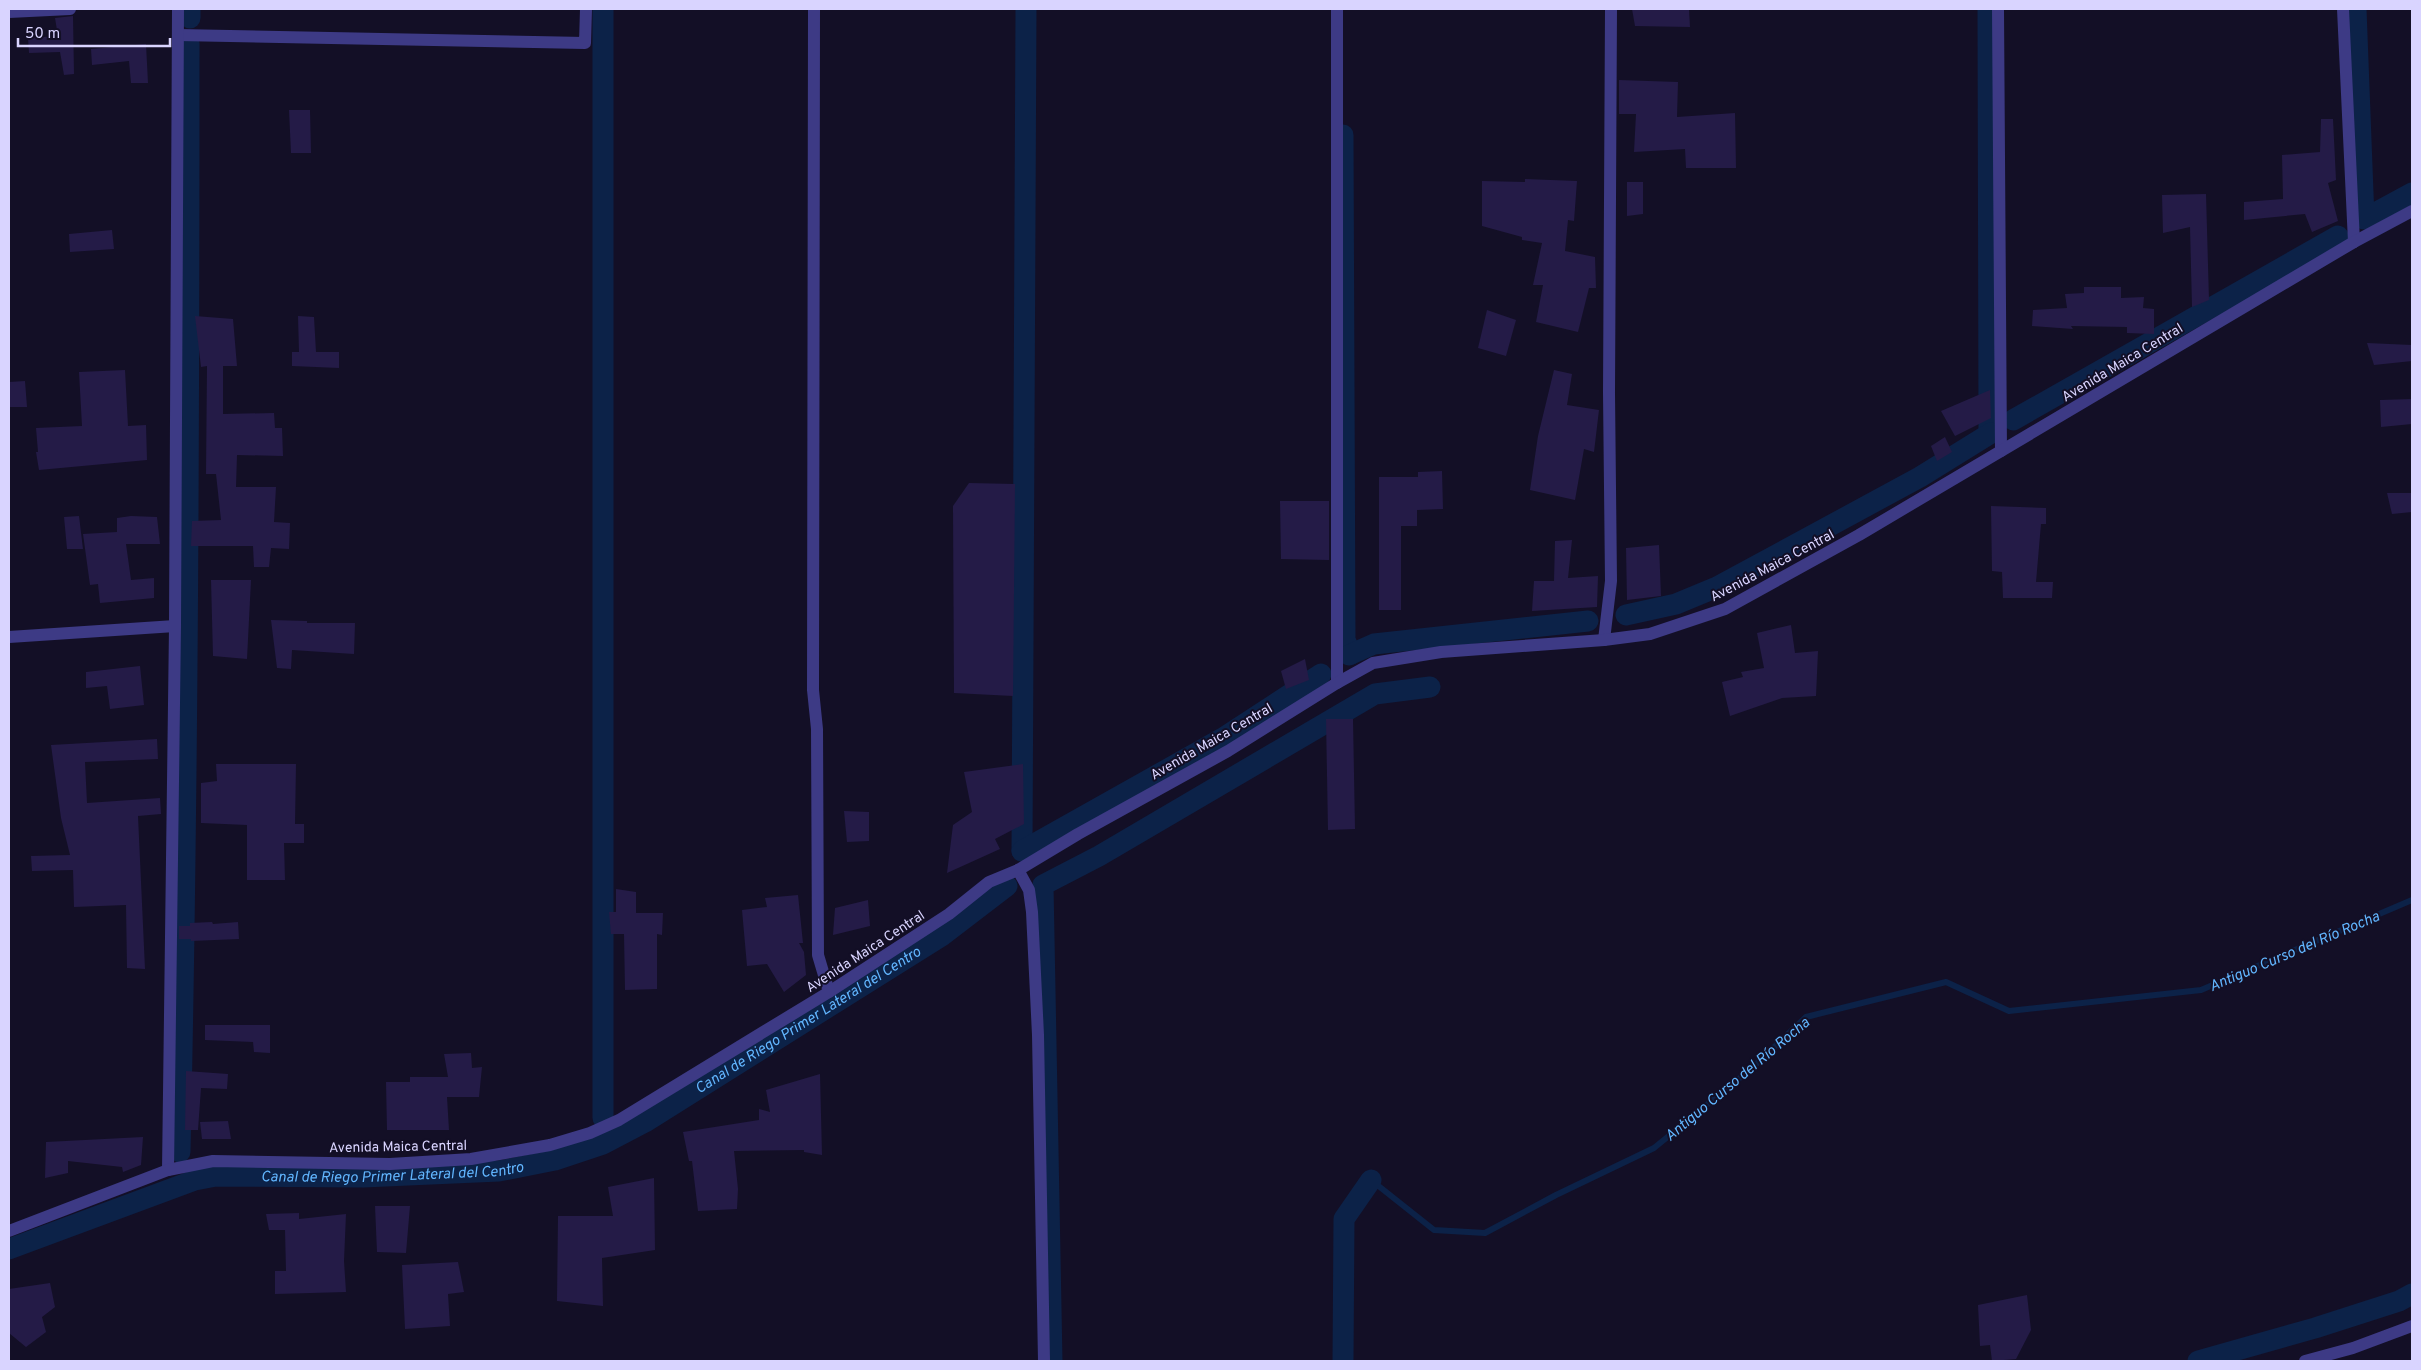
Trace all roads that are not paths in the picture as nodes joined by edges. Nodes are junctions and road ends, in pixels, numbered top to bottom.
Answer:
1 (69, 9) edge
2 (178, 9) edge
3 (586, 9) edge
4 (814, 9) edge
5 (1337, 9) edge
6 (1611, 9) edge
7 (1998, 9) edge
8 (2343, 9) edge
9 (9, 12) edge
10 (178, 34) junction
11 (2412, 211) edge
12 (2354, 242) junction
13 (2001, 451) junction
14 (176, 626) junction
15 (9, 637) edge
16 (1604, 640) junction
17 (1337, 683) junction
18 (1018, 870) junction
19 (829, 992) junction
20 (168, 1170) junction
21 (9, 1231) edge
22 (2412, 1326) edge
23 (1044, 1361) edge
24 (2306, 1361) edge

1 - 9 street
2 - 10 street
3 - 10 street
4 - 19 street
5 - 17 street
6 - 16 street
7 - 13 street
8 - 12 street
10 - 14 street
11 - 12 street, Avenida Maica Central
12 - 13 street, Avenida Maica Central
13 - 16 street, Avenida Maica Central
14 - 15 street
14 - 20 street
16 - 17 street, Avenida Maica Central
17 - 18 street, Avenida Maica Central
18 - 19 street, Avenida Maica Central
18 - 23 street
19 - 20 street, Avenida Maica Central
20 - 21 street, Avenida Maica Central
22 - 24 street

